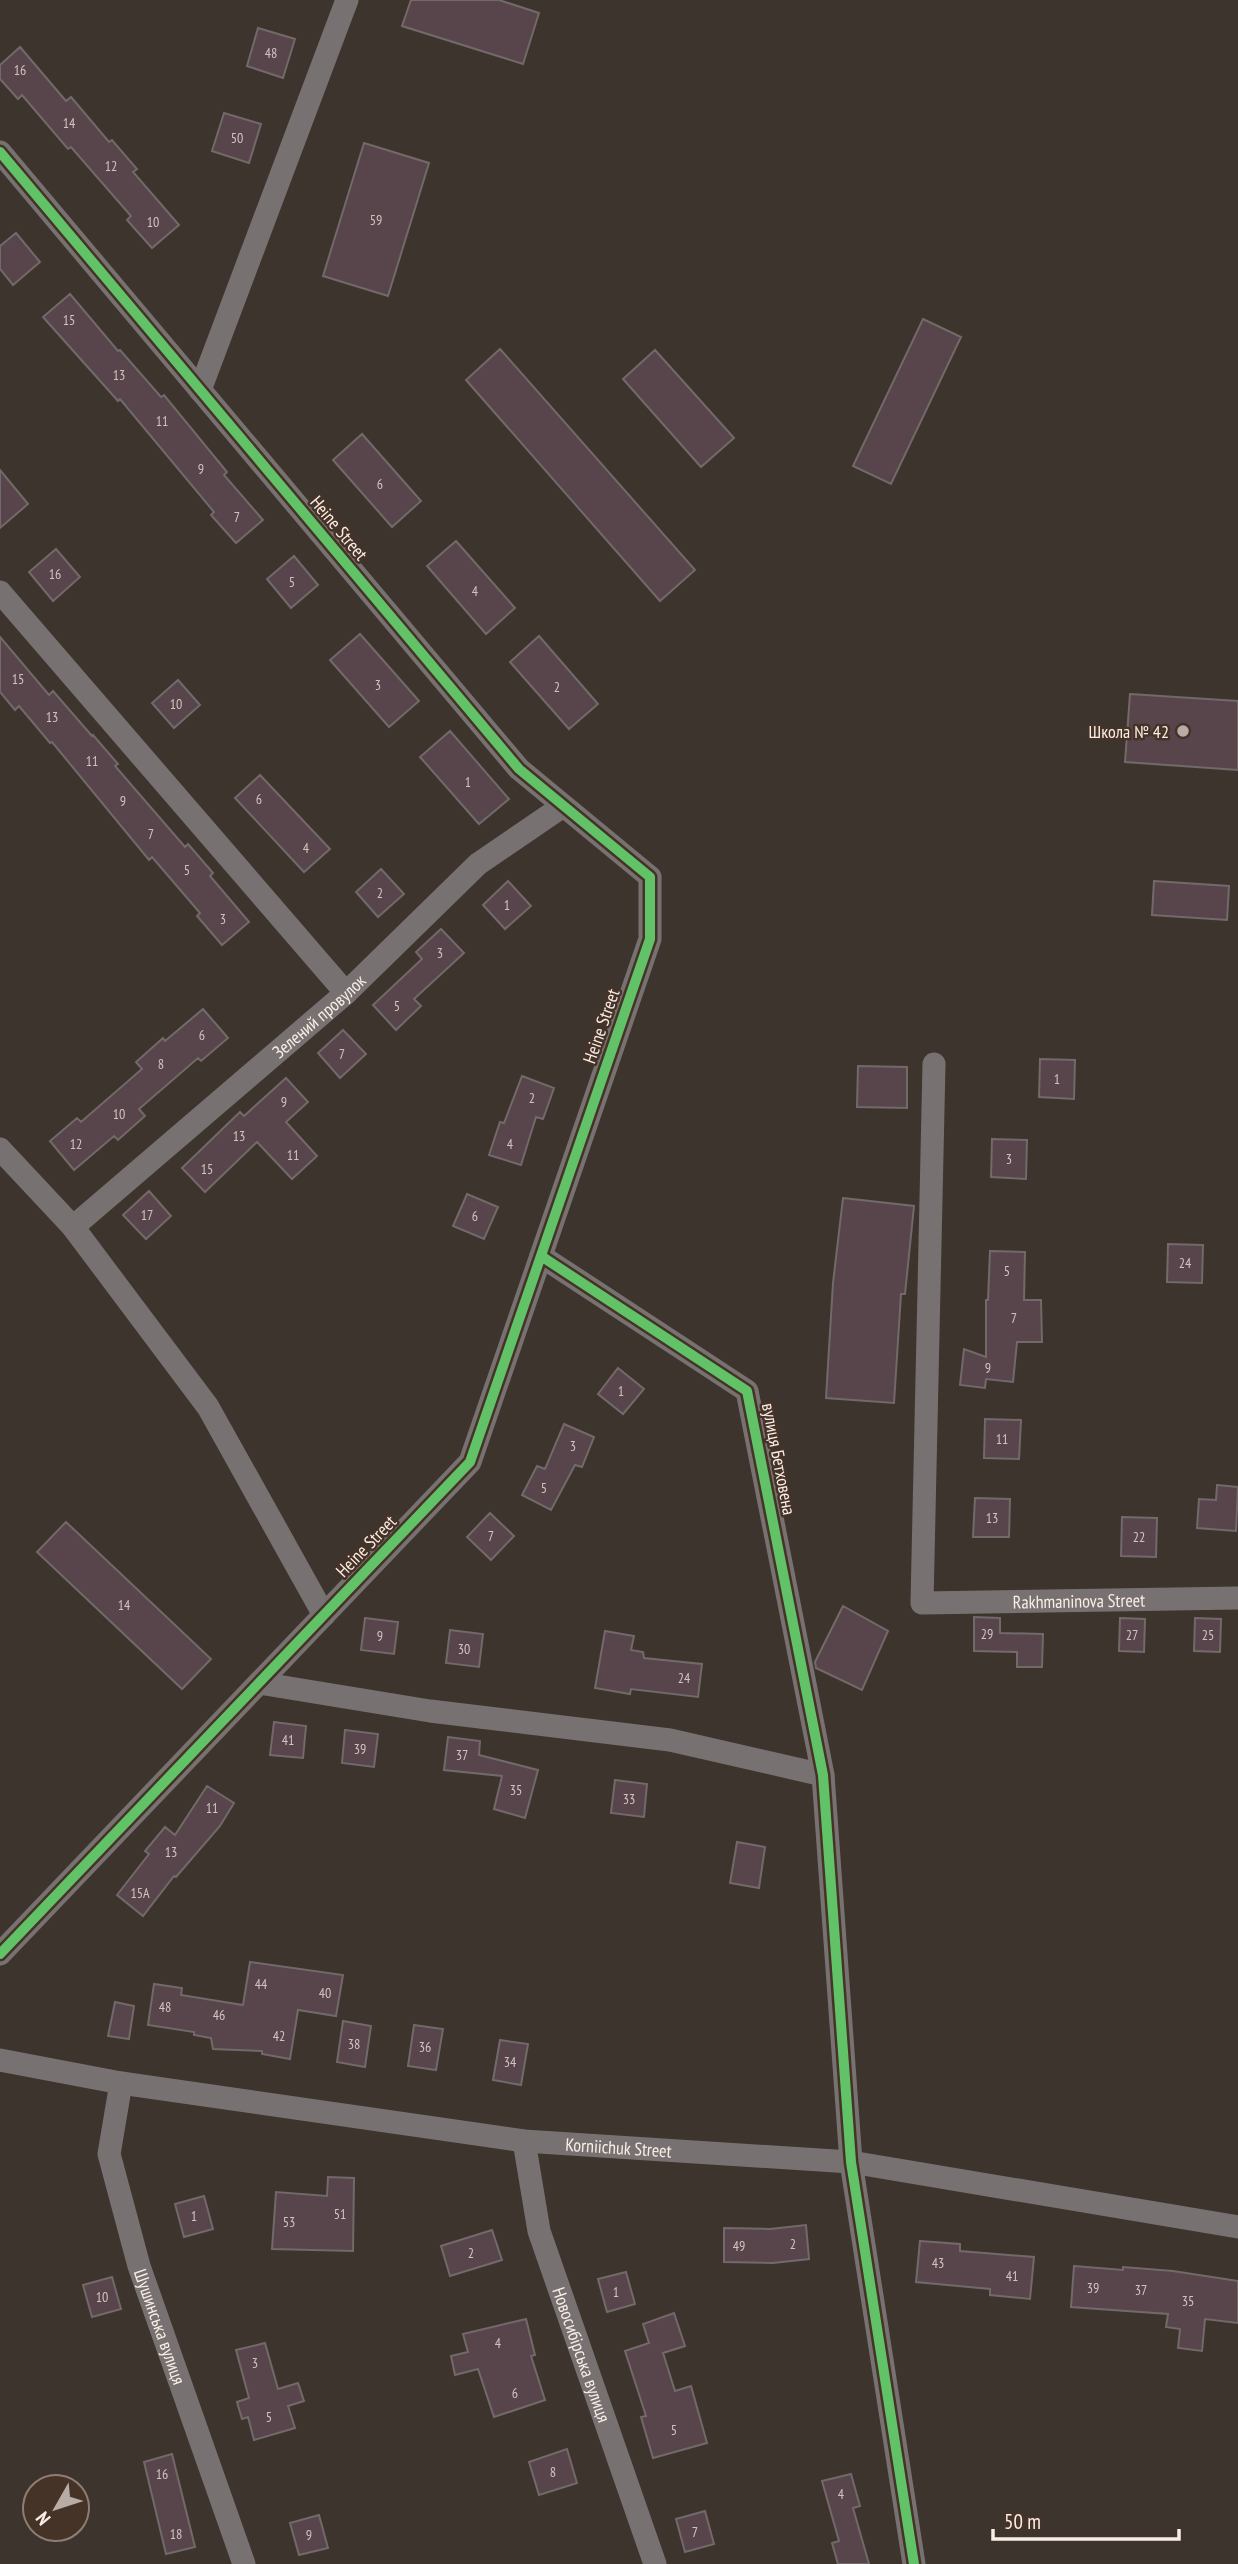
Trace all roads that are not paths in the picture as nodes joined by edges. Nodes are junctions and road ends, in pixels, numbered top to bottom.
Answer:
1 (347, 0) edge
2 (0, 152) edge
3 (200, 390) junction
4 (0, 592) edge
5 (564, 806) junction
6 (346, 993) junction
7 (934, 1064) dead end
8 (0, 1149) edge
9 (73, 1227) junction
10 (541, 1256) junction
11 (1238, 1598) edge
12 (324, 1615) junction
13 (259, 1683) junction
14 (823, 1775) junction
15 (0, 1954) edge
16 (2, 2059) edge
17 (121, 2082) junction
18 (524, 2141) junction
19 (851, 2162) junction
20 (1238, 2227) edge
21 (244, 2564) edge
22 (655, 2564) edge
23 (914, 2564) edge

1 - 3 street
2 - 3 street, Heine Street
3 - 5 street, Heine Street
4 - 6 street
5 - 6 street, Зелений провулок
5 - 10 street, Heine Street
6 - 9 street, Зелений провулок
7 - 11 street, Rakhmaninova Street
8 - 9 street
9 - 12 street
10 - 12 street, Heine Street
10 - 14 street, вулиця Бетховена
12 - 13 street, Heine Street
13 - 14 street
13 - 15 street, Heine Street
14 - 19 street, вулиця Бетховена
16 - 17 street, Korniichuk Street
17 - 18 street, Korniichuk Street
17 - 21 street, Шушинська вулиця
18 - 19 street, Korniichuk Street
18 - 22 street, Новосибірська вулиця
19 - 20 street, Korniichuk Street
19 - 23 street, вулиця Бетховена

